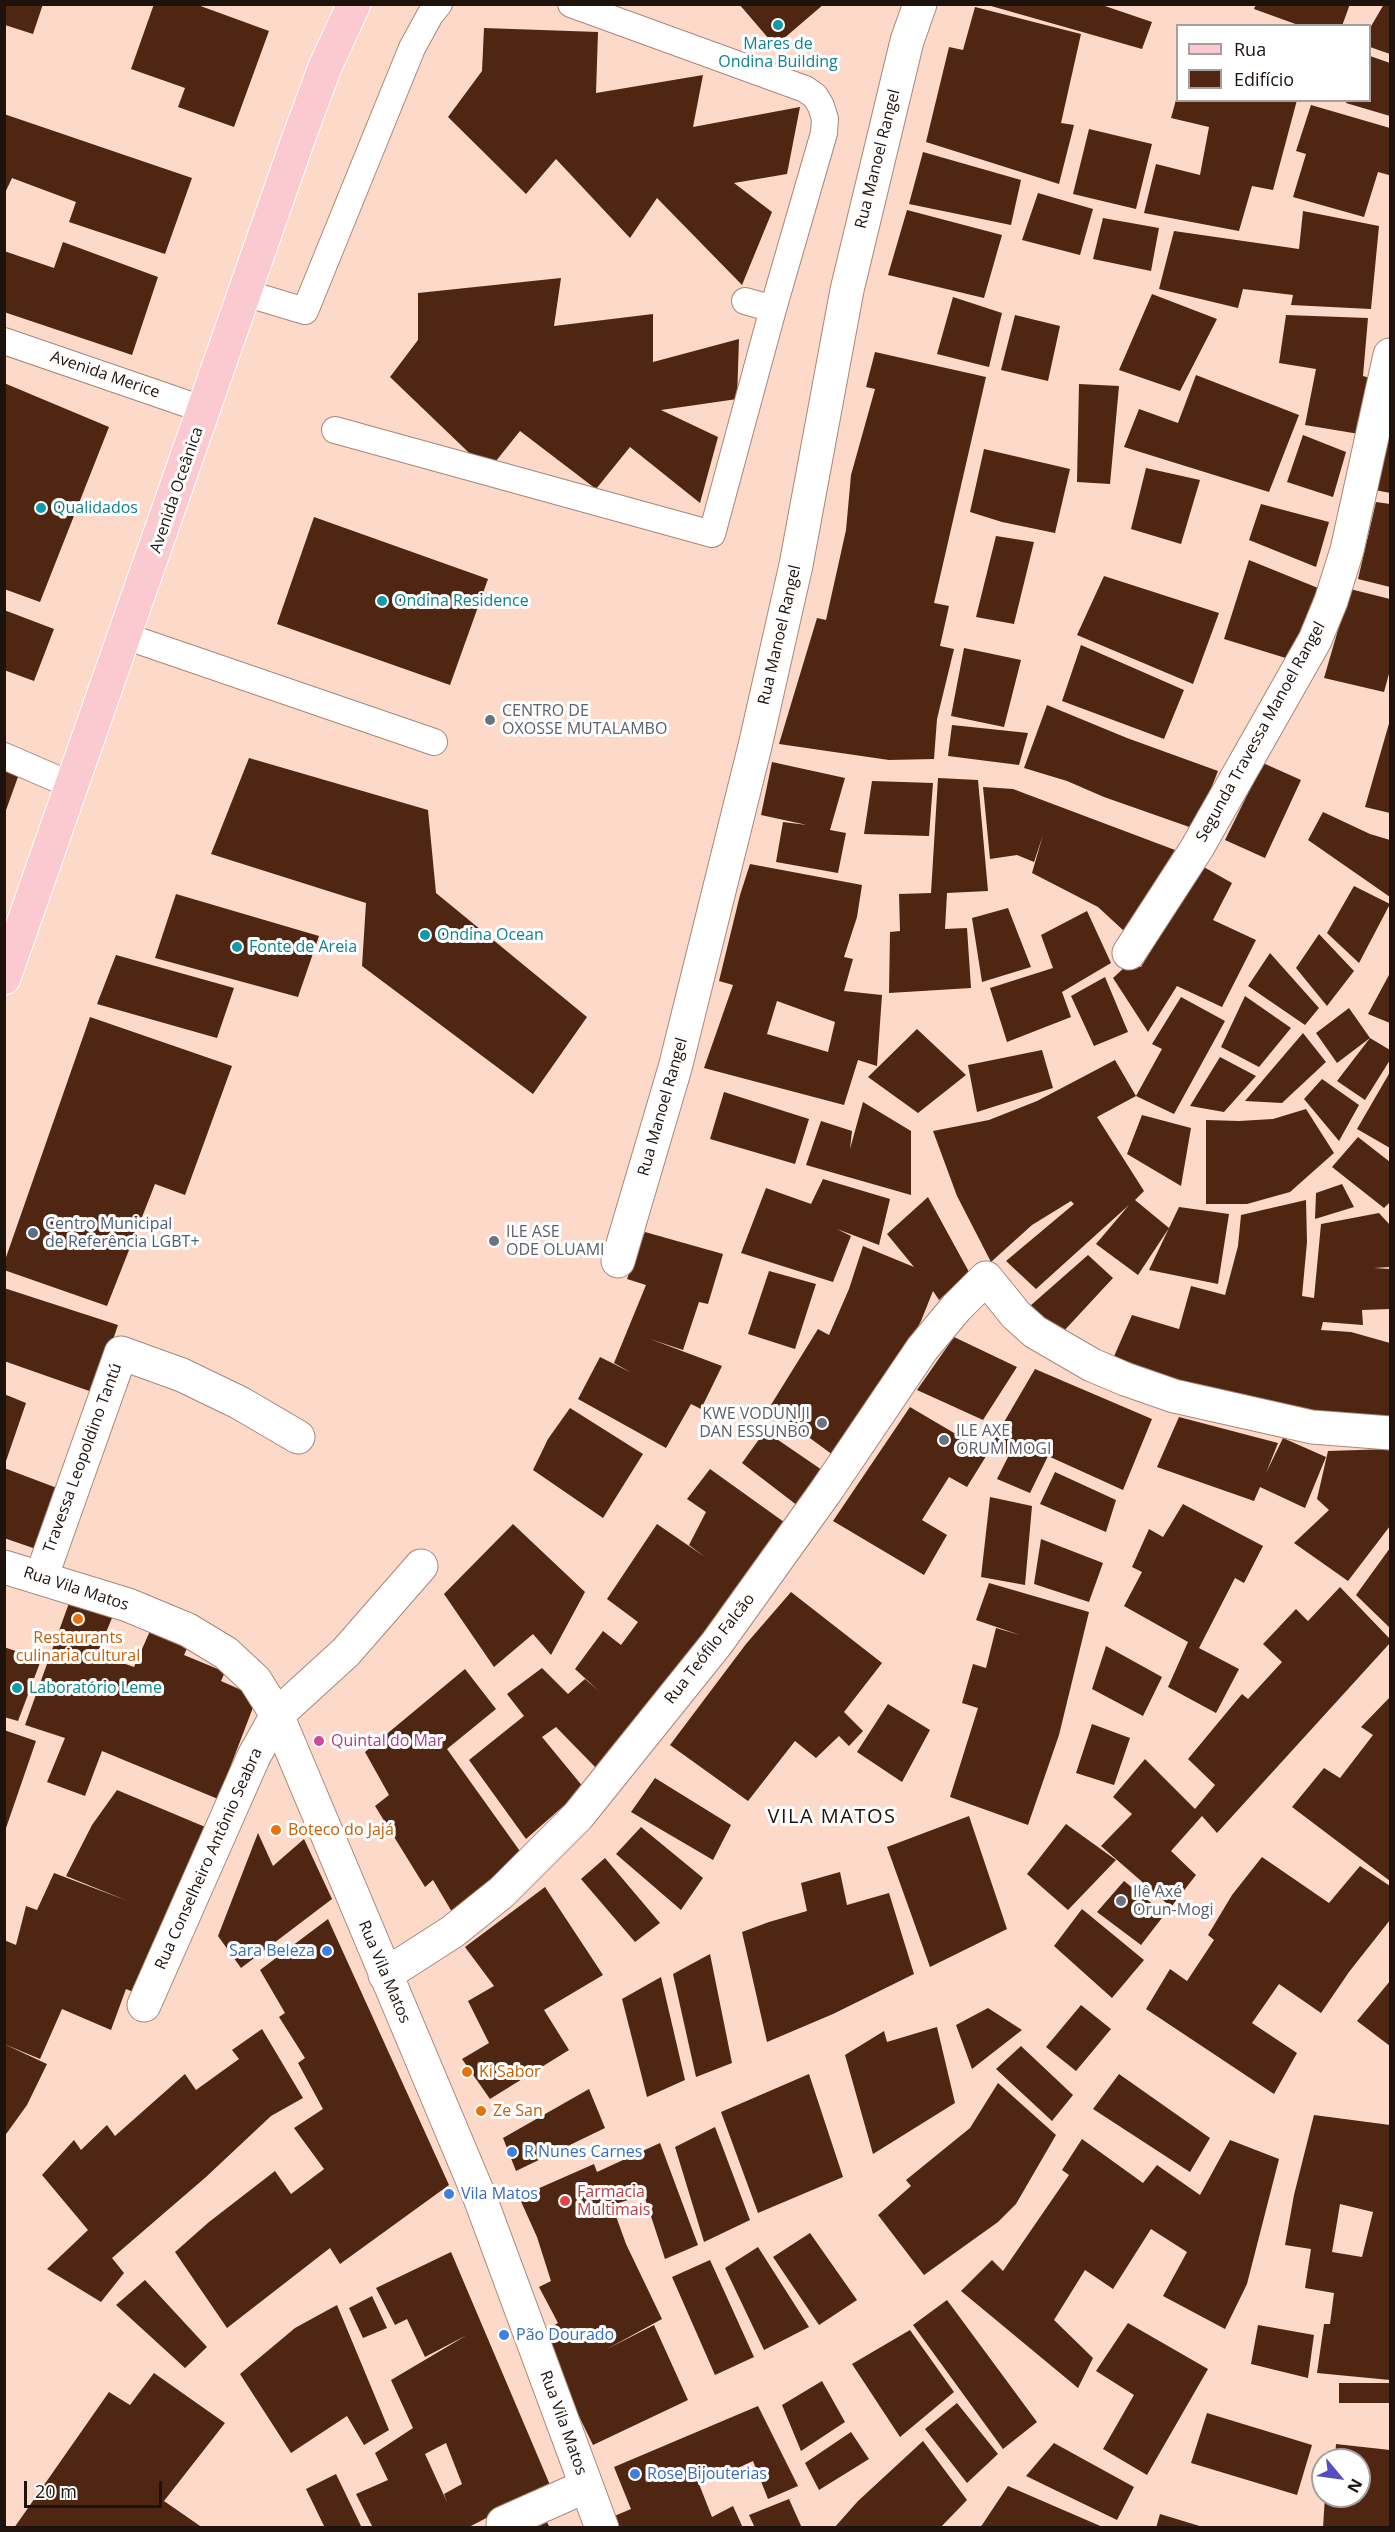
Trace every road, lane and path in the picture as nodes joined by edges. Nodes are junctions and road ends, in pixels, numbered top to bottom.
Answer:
1 (354, 4) edge
2 (439, 4) edge
3 (571, 4) edge
4 (920, 4) edge
5 (245, 293) junction
6 (745, 302) dead end
7 (773, 309) junction
8 (4, 341) edge
9 (1390, 355) edge
10 (205, 411) junction
11 (335, 430) dead end
12 (125, 636) junction
13 (434, 742) dead end
14 (4, 756) edge
15 (71, 785) junction
16 (1129, 953) dead end
17 (4, 978) edge
18 (618, 1261) dead end
19 (1390, 1433) edge
20 (298, 1437) dead end
21 (421, 1566) dead end
22 (4, 1567) edge
23 (40, 1578) junction
24 (277, 1715) junction
25 (385, 1975) junction
26 (144, 2005) dead end
27 (586, 2486) junction
28 (503, 2523) dead end
29 (602, 2528) edge

1 - 5 main road, Avenida Oceânica
2 - 5 lane
3 - 7 lane
4 - 18 street, Rua Manoel Rangel
5 - 10 main road, Avenida Oceânica
6 - 7 lane
7 - 11 lane
8 - 10 lane, Avenida Merice
9 - 16 street, Segunda Travessa Manoel Rangel
10 - 12 main road, Avenida Oceânica
12 - 13 lane
12 - 15 main road, Avenida Oceânica
14 - 15 lane
15 - 17 main road, Avenida Oceânica
19 - 25 street, Rua Teófilo Falcão
20 - 23 street, Travessa Leopoldino Tantú
21 - 24 street
22 - 23 street, Rua Vila Matos
23 - 24 street, Rua Vila Matos
24 - 25 street, Rua Vila Matos
24 - 26 street, Rua Conselheiro Antônio Seabra
25 - 27 street, Rua Vila Matos
27 - 28 street
27 - 29 street, Rua Vila Matos

